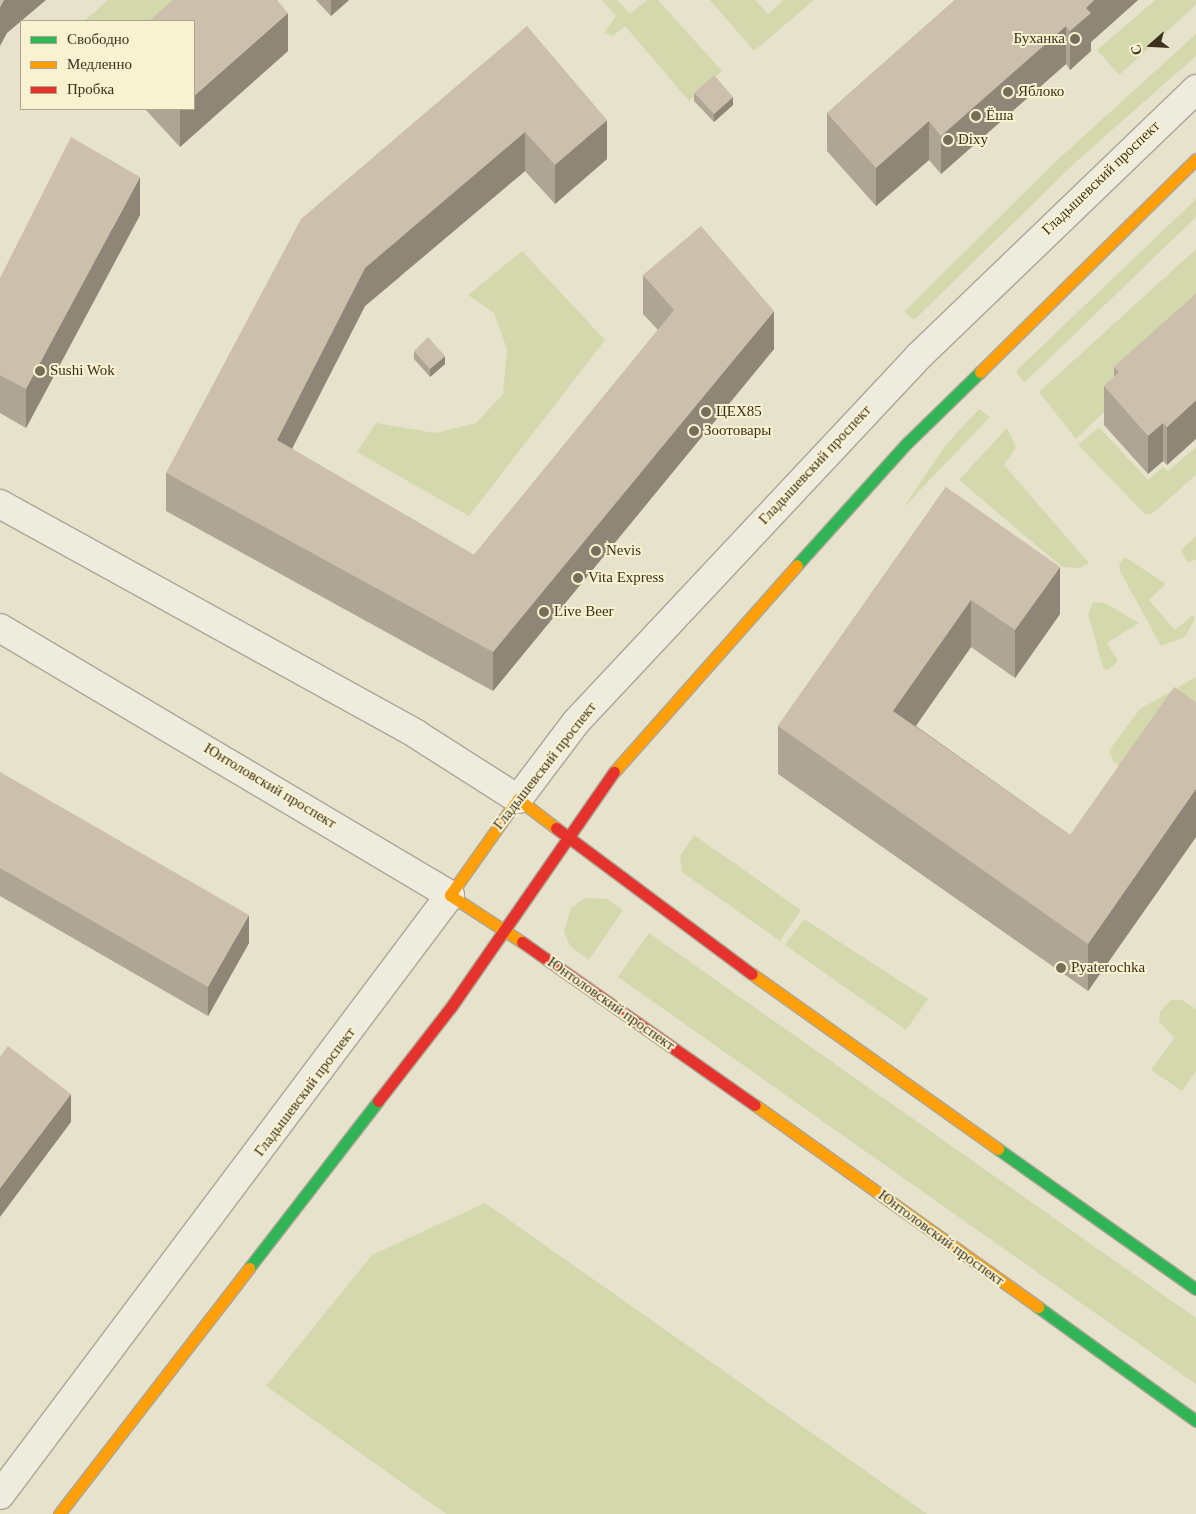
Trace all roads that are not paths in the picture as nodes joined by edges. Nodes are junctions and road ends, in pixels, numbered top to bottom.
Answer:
1 (1196, 89) edge
2 (1196, 159) edge
3 (0, 504) edge
4 (0, 628) edge
5 (518, 799) junction
6 (567, 837) junction
7 (450, 895) junction
8 (505, 932) junction
9 (1196, 1289) edge
10 (1196, 1421) edge
11 (0, 1495) edge
12 (59, 1514) edge

1 - 5 street, Гладышевский проспект
2 - 6 street
3 - 5 street
4 - 7 street, Юнтоловский проспект
5 - 6 street
5 - 7 street, Гладышевский проспект
6 - 8 street
6 - 9 street
7 - 8 street, Юнтоловский проспект
7 - 11 street, Гладышевский проспект
8 - 10 street, Юнтоловский проспект
8 - 12 street

